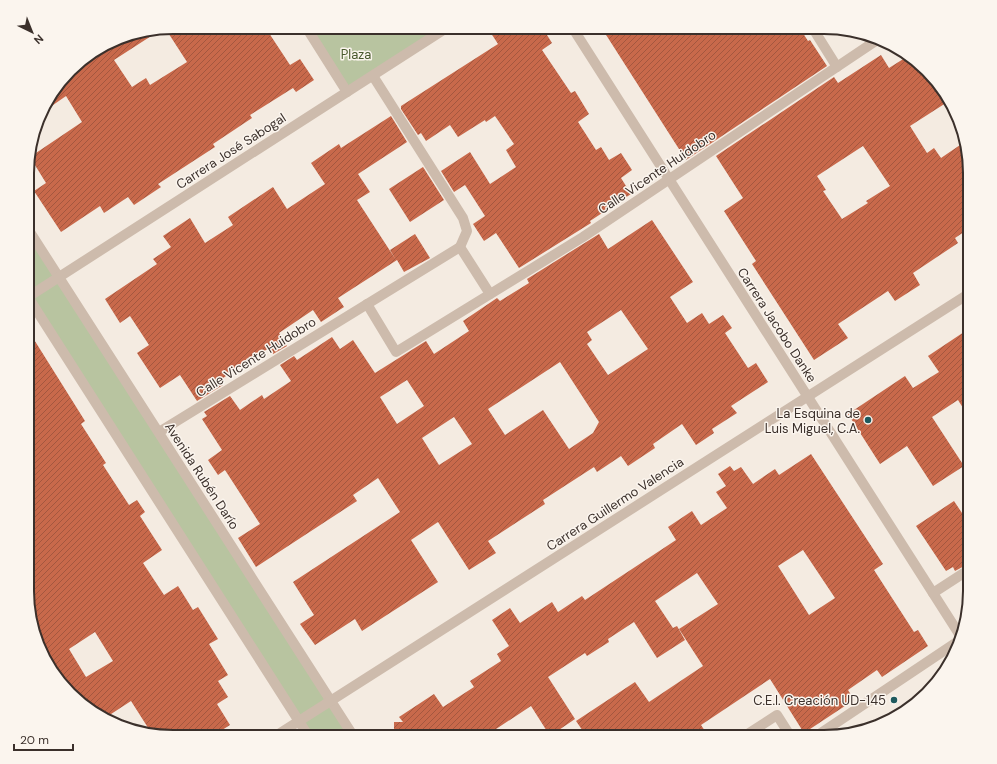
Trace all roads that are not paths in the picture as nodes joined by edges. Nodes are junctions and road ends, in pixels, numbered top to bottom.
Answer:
1 (310, 34) edge
2 (437, 34) edge
3 (576, 34) edge
4 (816, 34) edge
5 (872, 43) edge
6 (837, 67) junction
7 (373, 76) junction
8 (347, 92) junction
9 (669, 180) junction
10 (34, 238) edge
11 (460, 248) junction
12 (59, 277) junction
13 (34, 293) edge
14 (490, 294) junction
15 (963, 297) edge
16 (367, 304) junction
17 (34, 306) edge
18 (807, 396) junction
19 (159, 432) junction
20 (963, 574) edge
21 (933, 593) junction
22 (957, 631) edge
23 (951, 646) edge
24 (331, 700) junction
25 (299, 721) junction
26 (285, 730) edge
27 (305, 730) edge
28 (350, 730) edge
29 (754, 730) edge
30 (787, 730) edge
31 (826, 730) edge

1 - 8 street
2 - 7 street, Carrera José Sabogal
3 - 9 street, Carrera Jacobo Danke
4 - 6 street
5 - 6 street, Calle Vicente Huidobro
6 - 9 street, Calle Vicente Huidobro
7 - 8 street, Carrera José Sabogal
7 - 11 street
8 - 12 street, Carrera José Sabogal
9 - 14 street, Calle Vicente Huidobro
9 - 18 street, Carrera Jacobo Danke
10 - 12 street, Avenida Rubén Darío
11 - 14 street
11 - 16 street, Calle Vicente Huidobro
12 - 13 street, Carrera José Sabogal
12 - 19 street, Avenida Rubén Darío
14 - 16 street, Calle Vicente Huidobro
15 - 18 street, Carrera Guillermo Valencia
16 - 19 street, Calle Vicente Huidobro
17 - 25 street
18 - 21 street, Carrera Jacobo Danke
18 - 24 street, Carrera Guillermo Valencia
19 - 24 street, Avenida Rubén Darío
20 - 21 street
21 - 22 street, Carrera Jacobo Danke
23 - 31 street
24 - 25 street, Carrera Guillermo Valencia
24 - 28 street, Avenida Rubén Darío
25 - 26 street, Carrera Guillermo Valencia
25 - 27 street
29 - 30 street

